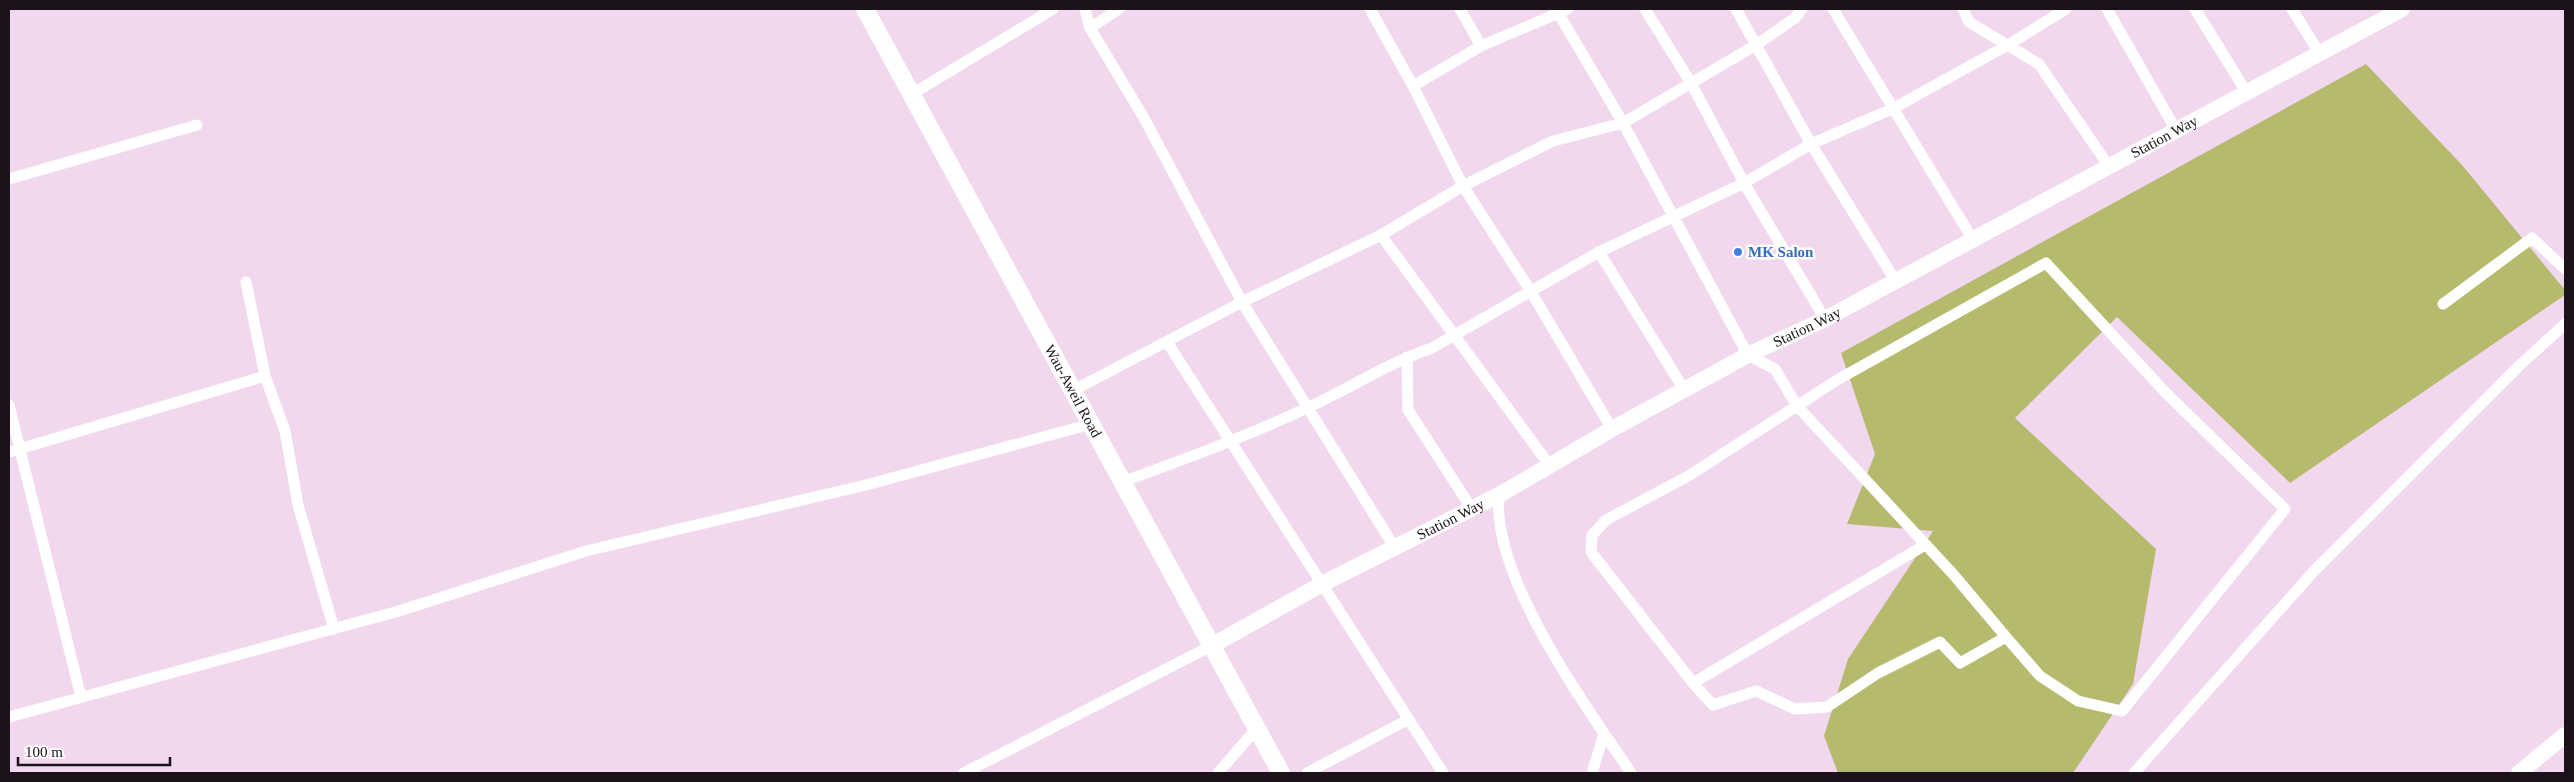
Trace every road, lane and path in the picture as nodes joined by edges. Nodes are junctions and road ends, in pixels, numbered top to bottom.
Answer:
1 (866, 9) edge
2 (1053, 9) edge
3 (1084, 9) edge
4 (1119, 9) edge
5 (1370, 9) edge
6 (1460, 9) edge
7 (1645, 9) edge
8 (1736, 9) edge
9 (1802, 9) edge
10 (1833, 9) edge
11 (1963, 9) edge
12 (2066, 9) edge
13 (2106, 9) edge
14 (2195, 9) edge
15 (2292, 9) edge
16 (1561, 10) edge
17 (2392, 11) edge
18 (1090, 28) junction
19 (2008, 45) junction
20 (1481, 46) junction
21 (1756, 46) junction
22 (2320, 54) junction
23 (1691, 83) junction
24 (1413, 86) junction
25 (2247, 93) junction
26 (912, 94) junction
27 (1892, 109) junction
28 (1623, 123) junction
29 (197, 125) dead end
30 (2176, 130) junction
31 (1812, 144) junction
32 (2108, 165) junction
33 (9, 179) edge
34 (1744, 183) junction
35 (1463, 186) junction
36 (1672, 218) junction
37 (1381, 235) junction
38 (1973, 240) junction
39 (1599, 252) junction
40 (2565, 269) edge
41 (1896, 280) junction
42 (246, 282) dead end
43 (1530, 290) junction
44 (1242, 302) junction
45 (2443, 304) dead end
46 (1824, 319) junction
47 (2565, 324) edge
48 (1454, 336) junction
49 (1168, 342) junction
50 (1748, 355) junction
51 (1407, 357) junction
52 (265, 376) junction
53 (1072, 391) junction
54 (1685, 391) junction
55 (9, 405) edge
56 (1797, 406) junction
57 (1309, 408) junction
58 (1091, 424) junction
59 (1612, 429) junction
60 (1232, 441) junction
61 (14, 450) edge
62 (1550, 466) junction
63 (1122, 482) junction
64 (1500, 495) junction
65 (1472, 509) junction
66 (1925, 545) junction
67 (1395, 548) junction
68 (1324, 583) junction
69 (334, 629) junction
70 (2006, 638) junction
71 (1211, 646) junction
72 (1693, 683) junction
73 (81, 698) junction
74 (9, 717) edge
75 (1409, 719) junction
76 (1256, 729) junction
77 (1604, 733) junction
78 (2564, 738) edge
79 (964, 773) edge
80 (1218, 773) edge
81 (1281, 773) edge
82 (1307, 773) edge
83 (1443, 773) edge
84 (1592, 773) edge
85 (1631, 773) edge
86 (2134, 773) edge
87 (2519, 773) edge

1 - 26 main road, Wau-Aweil Road
2 - 26 street
3 - 18 street
4 - 18 street
5 - 24 street
6 - 20 street
7 - 23 street
8 - 21 street
9 - 21 street
10 - 27 street
11 - 19 street
12 - 19 street
13 - 30 street
14 - 25 street
15 - 22 street
16 - 20 street
16 - 28 street
17 - 22 main road, Station Way
18 - 44 street
19 - 27 street
19 - 32 street
20 - 24 street
21 - 23 street
21 - 31 street
22 - 25 main road, Station Way
23 - 28 street
23 - 34 street
24 - 35 street
25 - 30 main road, Station Way
26 - 53 main road, Wau-Aweil Road
27 - 31 street
27 - 38 street
28 - 35 street
28 - 36 street
29 - 33 street
30 - 32 main road, Station Way
31 - 34 street
31 - 41 street
32 - 38 main road, Station Way
34 - 36 street
34 - 46 street
35 - 37 street
35 - 43 street
36 - 39 street
36 - 50 street
37 - 44 street
37 - 48 street
38 - 41 main road, Station Way
39 - 43 street
39 - 54 street
40 - 45 street
41 - 46 main road, Station Way
42 - 52 street
43 - 48 street
43 - 59 street
44 - 49 street
44 - 57 street
46 - 50 main road, Station Way
47 - 86 street
48 - 51 street
48 - 62 street
49 - 53 street
49 - 60 street
50 - 54 main road, Station Way
50 - 56 street
51 - 57 street
51 - 65 street
52 - 61 street
52 - 69 street
53 - 58 main road, Wau-Aweil Road
54 - 59 main road, Station Way
55 - 61 street
56 - 66 street
56 - 70 street
56 - 72 street
57 - 60 street
57 - 67 street
58 - 63 main road, Wau-Aweil Road
58 - 69 street
59 - 62 main road, Station Way
60 - 63 street
60 - 68 street
61 - 73 street
62 - 64 main road, Station Way
63 - 71 main road, Wau-Aweil Road
64 - 65 main road, Station Way
64 - 77 street
65 - 67 main road, Station Way
66 - 70 street
66 - 72 street
67 - 68 main road, Station Way
68 - 71 main road, Station Way
68 - 75 street
69 - 73 street
70 - 72 street
71 - 76 main road, Wau-Aweil Road
71 - 79 street
73 - 74 street
75 - 82 street
75 - 83 street
76 - 80 street
76 - 81 main road, Wau-Aweil Road
77 - 84 street
77 - 85 street
78 - 87 main road

